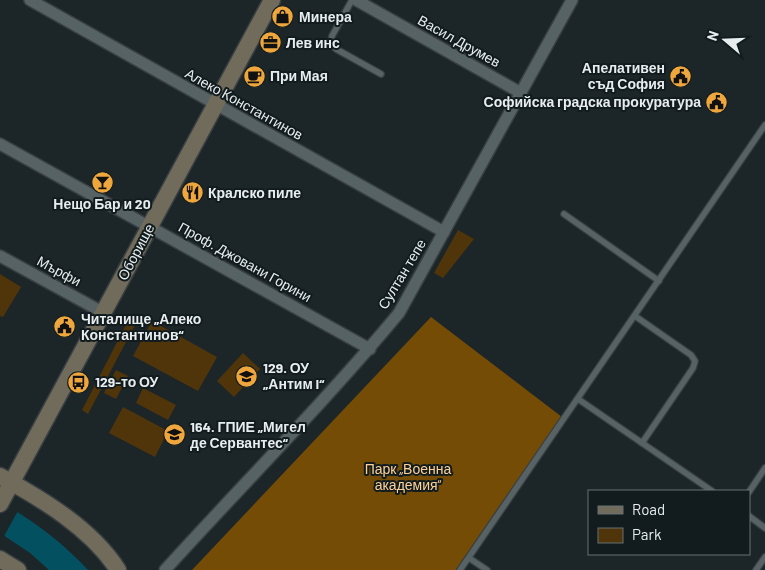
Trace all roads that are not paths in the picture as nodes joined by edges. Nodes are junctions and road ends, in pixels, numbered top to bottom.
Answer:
1 (30, 0) edge
2 (272, 0) edge
3 (352, 0) edge
4 (356, 0) edge
5 (572, 0) edge
6 (381, 74) dead end
7 (521, 93) junction
8 (216, 105) junction
9 (765, 125) edge
10 (0, 144) edge
11 (564, 214) dead end
12 (150, 227) junction
13 (444, 232) junction
14 (0, 256) edge
15 (659, 281) junction
16 (104, 312) junction
17 (635, 316) junction
18 (370, 349) junction
19 (578, 399) junction
20 (642, 443) junction
21 (765, 468) edge
22 (6, 479) edge
23 (711, 490) edge
24 (750, 490) edge
25 (2, 501) edge
26 (750, 517) edge
27 (765, 528) edge
28 (765, 557) edge
29 (469, 558) junction
30 (0, 559) edge
31 (18, 570) edge
32 (118, 570) edge
33 (165, 570) edge
34 (460, 570) edge
35 (487, 570) edge
36 (756, 570) edge

1 - 8 street, Алеко Константинов
2 - 8 street, Оборище
3 - 6 lane
4 - 7 street, Васил Друмев
5 - 7 street, Султан тепе
7 - 13 street, Султан тепе
8 - 12 street, Оборище
8 - 13 street, Алеко Константинов
9 - 15 lane
10 - 12 street, Проф. Джовани Горини
11 - 15 lane
12 - 16 street, Оборище
12 - 18 street, Проф. Джовани Горини
13 - 18 street, Султан тепе
14 - 16 street, Мърфи
15 - 17 lane
16 - 22 street, Оборище
17 - 19 lane
17 - 20 lane
18 - 33 street, Султан тепе
19 - 20 lane
19 - 29 lane
20 - 23 lane
21 - 24 lane
22 - 25 street, Оборище
22 - 32 street
26 - 27 lane
28 - 36 lane
29 - 34 lane
29 - 35 lane
30 - 31 street

